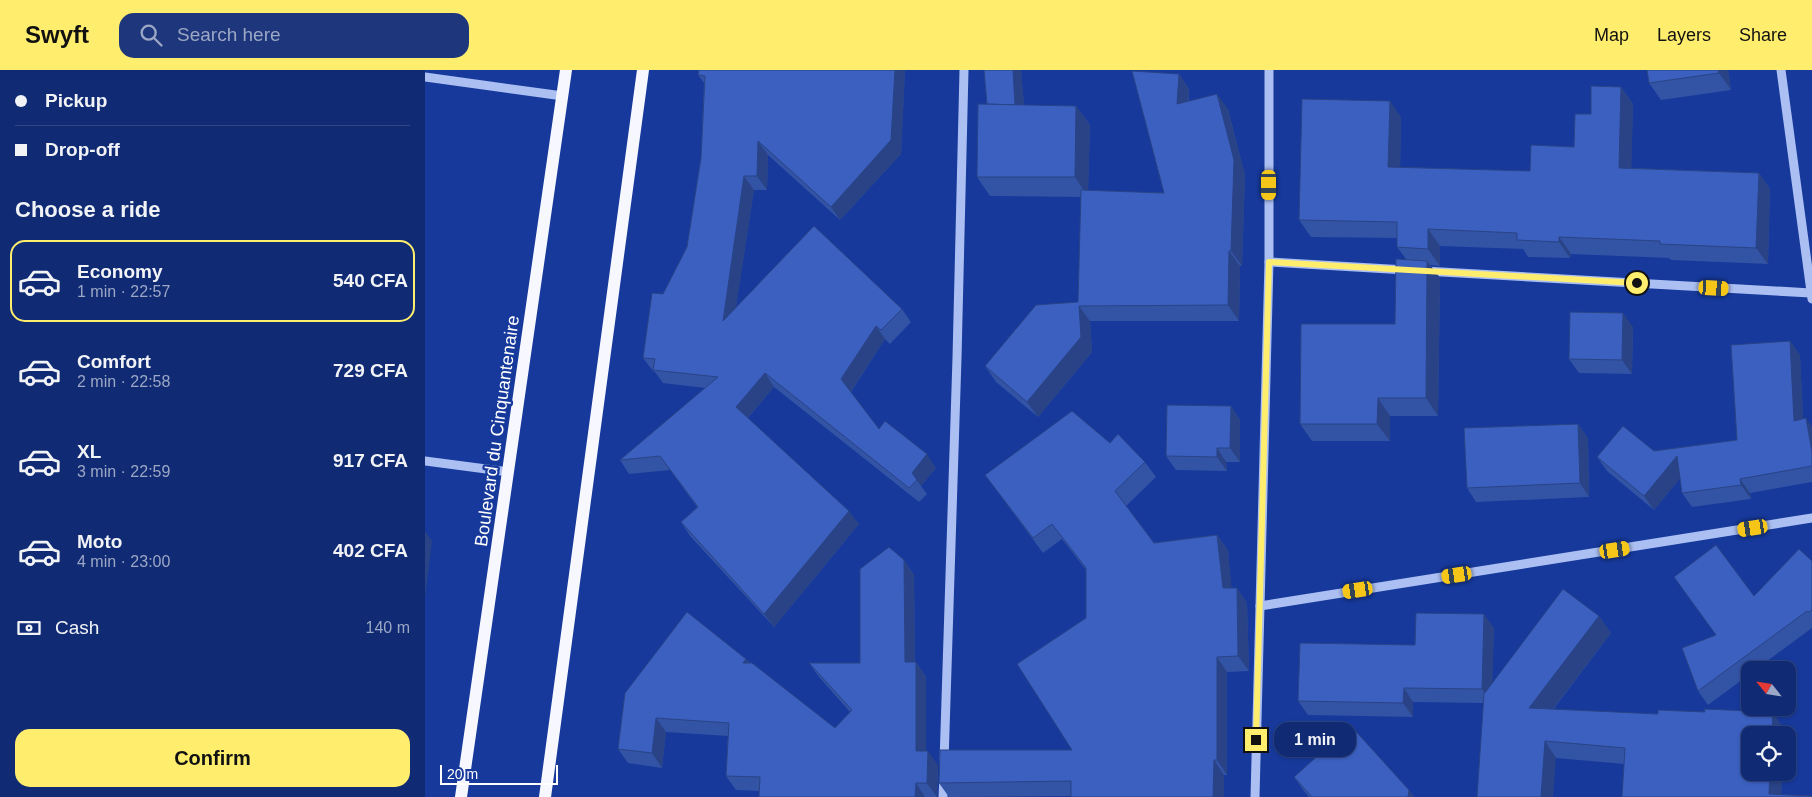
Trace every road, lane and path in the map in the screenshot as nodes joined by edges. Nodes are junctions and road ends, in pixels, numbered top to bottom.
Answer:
1 (567, 70) edge
2 (643, 70) edge
3 (964, 70) edge
4 (1269, 70) edge
5 (1781, 70) edge
6 (425, 77) edge
7 (563, 96) junction
8 (1269, 262) junction
9 (1812, 296) edge
10 (425, 461) edge
11 (509, 472) junction
12 (1812, 518) edge
13 (1260, 606) junction
14 (461, 797) edge
15 (545, 797) edge
16 (943, 797) edge
17 (1255, 797) edge

1 - 7 main road, Boulevard du Cinquantenaire
2 - 15 main road
3 - 16 street
4 - 8 street
5 - 9 street
6 - 7 street
7 - 11 main road, Boulevard du Cinquantenaire
8 - 9 street
8 - 13 street
10 - 11 street
11 - 14 main road, Boulevard du Cinquantenaire
12 - 13 street
13 - 17 street

